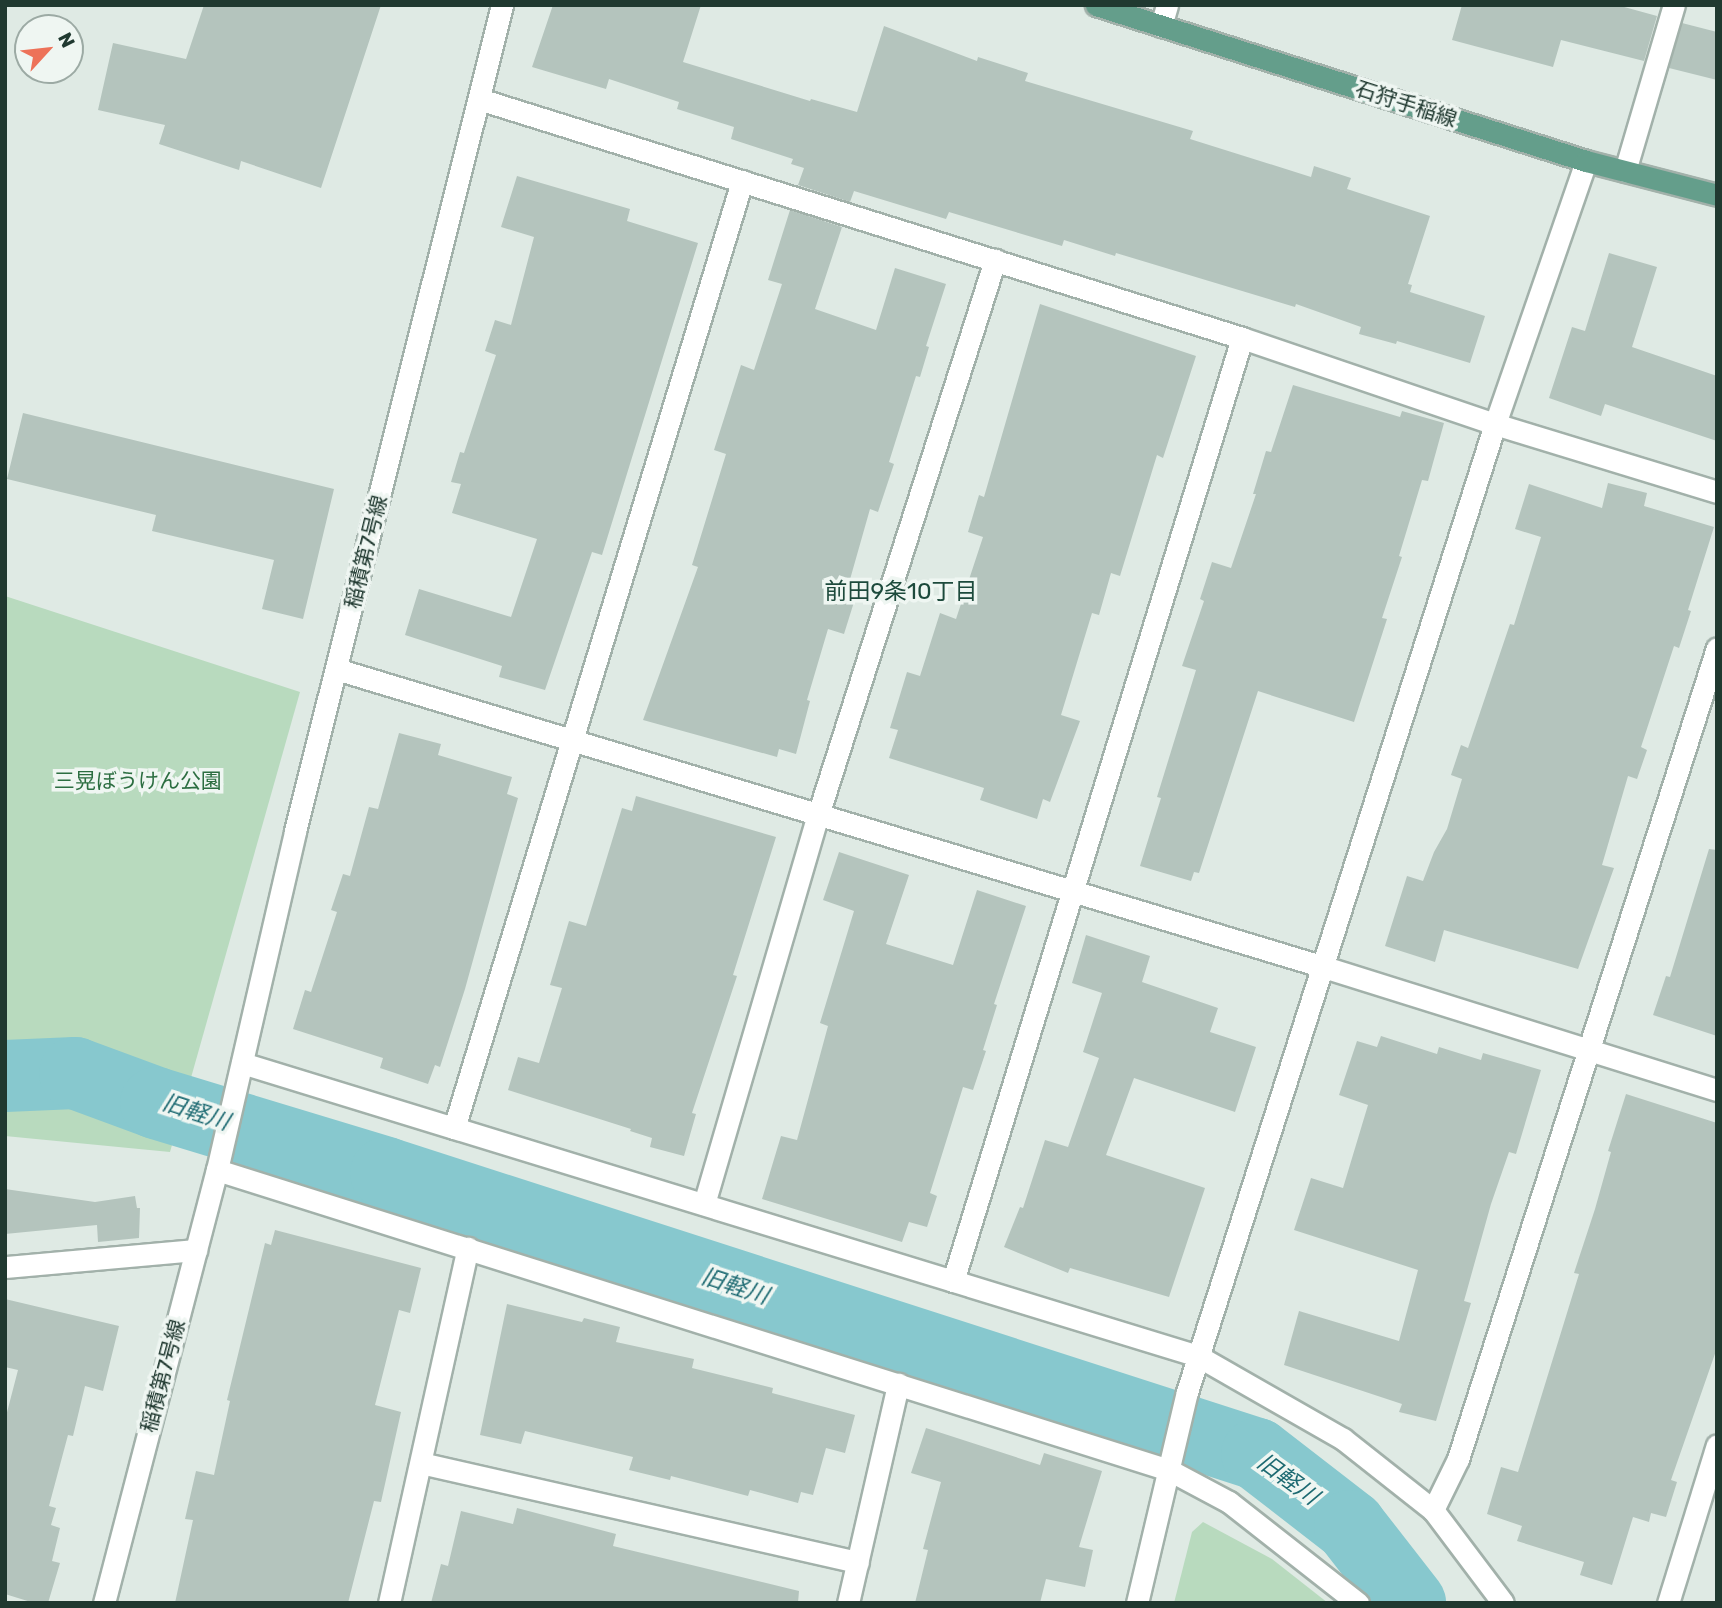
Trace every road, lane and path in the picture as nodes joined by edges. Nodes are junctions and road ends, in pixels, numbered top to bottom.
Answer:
1 (502, 5) edge
2 (1096, 5) edge
3 (1674, 5) edge
4 (1164, 16) edge
5 (479, 99) junction
6 (1586, 161) junction
7 (1625, 171) junction
8 (742, 181) junction
9 (1717, 195) edge
10 (995, 260) junction
11 (1242, 338) junction
12 (1495, 424) junction
13 (1717, 492) edge
14 (1717, 648) edge
15 (336, 669) junction
16 (571, 740) junction
17 (818, 815) junction
18 (1073, 891) junction
19 (1324, 967) junction
20 (1589, 1050) junction
21 (242, 1063) junction
22 (1717, 1090) edge
23 (454, 1128) junction
24 (217, 1170) junction
25 (704, 1204) junction
26 (468, 1248) junction
27 (196, 1250) junction
28 (5, 1267) edge
29 (953, 1281) junction
30 (1198, 1356) junction
31 (898, 1384) junction
32 (1717, 1445) edge
33 (1171, 1460) junction
34 (421, 1463) junction
35 (1709, 1496) edge
36 (1433, 1510) junction
37 (858, 1562) junction
38 (104, 1603) edge
39 (389, 1603) edge
40 (848, 1603) edge
41 (1138, 1603) edge
42 (1358, 1603) edge
43 (1503, 1603) edge
44 (1668, 1603) edge

1 - 5 street, 稲積第7号線
2 - 4 main road, 石狩手稲線
3 - 7 street
4 - 6 main road, 石狩手稲線
5 - 8 street
5 - 15 street, 稲積第7号線
6 - 7 main road, 石狩手稲線
6 - 12 street
7 - 9 main road, 石狩手稲線
8 - 10 street
8 - 16 street
10 - 11 street
10 - 17 street
11 - 12 street
11 - 18 street
12 - 13 street
12 - 19 street
14 - 20 street
15 - 16 street
15 - 21 street, 稲積第7号線
16 - 17 street
16 - 23 street
17 - 18 street
17 - 25 street
18 - 19 street
18 - 29 street
19 - 20 street
19 - 30 street
20 - 22 street
20 - 36 street
21 - 23 street
21 - 24 street, 稲積第7号線
23 - 25 street
24 - 26 street
24 - 27 street, 稲積第7号線
25 - 29 street
26 - 31 street
26 - 34 street
27 - 28 street
27 - 38 street, 稲積第7号線
29 - 30 street
30 - 33 street
30 - 36 street
31 - 33 street
31 - 37 street
32 - 35 street
33 - 41 street
33 - 42 street
34 - 37 street
34 - 39 street
35 - 44 street
36 - 43 street
37 - 40 street

